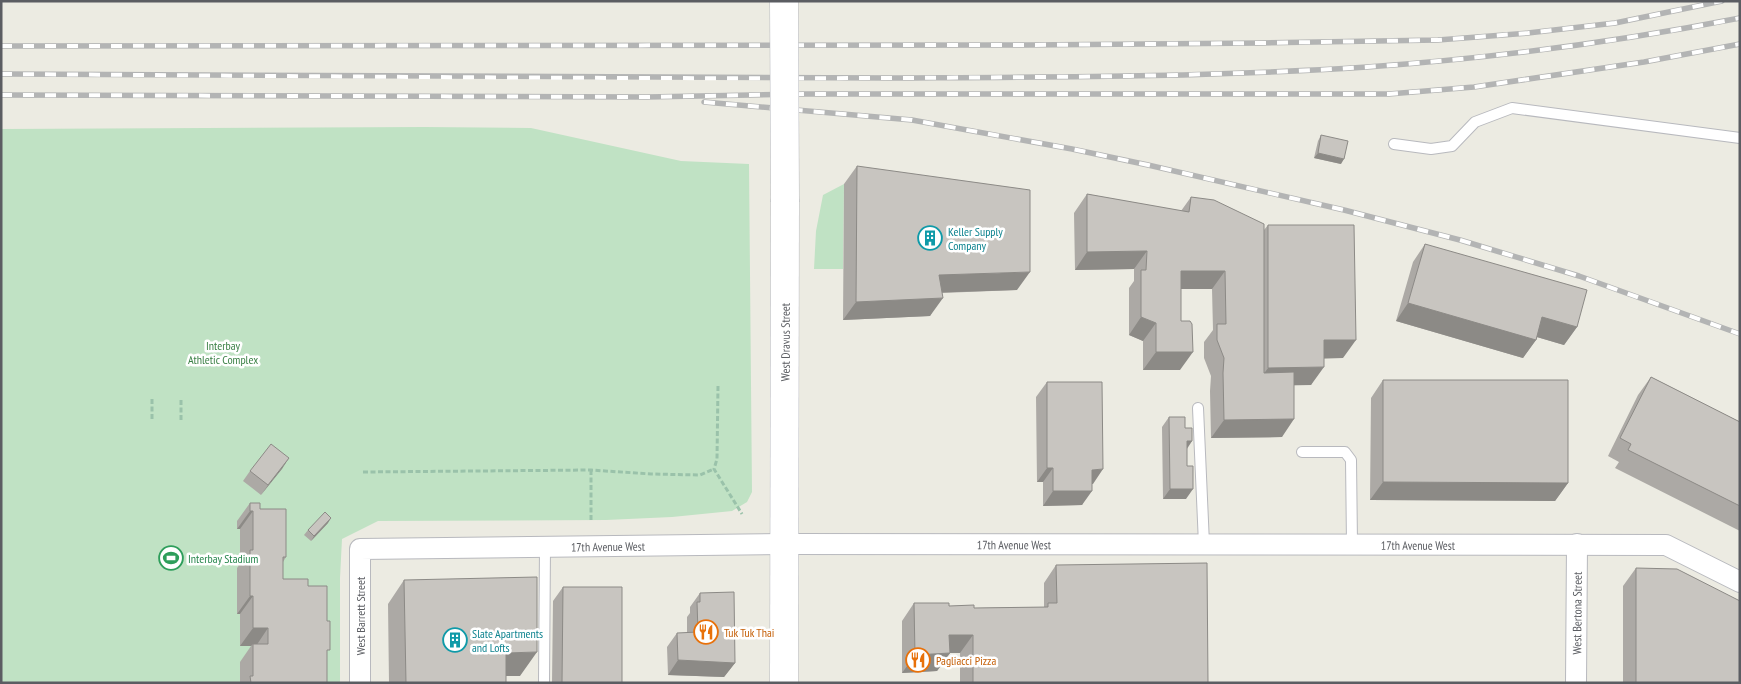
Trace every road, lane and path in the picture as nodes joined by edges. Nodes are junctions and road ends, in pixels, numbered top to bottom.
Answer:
1 (784, 1) edge
2 (1740, 138) edge
3 (1394, 144) dead end
4 (718, 386) dead end
5 (181, 398) dead end
6 (152, 399) dead end
7 (1198, 408) dead end
8 (152, 419) dead end
9 (181, 420) dead end
10 (1302, 452) dead end
11 (714, 469) junction
12 (591, 470) junction
13 (363, 472) dead end
14 (742, 514) dead end
15 (591, 522) dead end
16 (785, 544) junction
17 (1204, 544) junction
18 (1352, 544) junction
19 (1577, 544) junction
20 (546, 547) junction
21 (360, 549) joint
22 (1740, 582) edge
23 (360, 683) edge
24 (544, 683) edge
25 (784, 683) edge
26 (1576, 683) edge

1 - 16 main road, West Dravus Street, bridge
2 - 3 lane
4 - 11 path
5 - 9 path
6 - 8 path
7 - 17 lane
10 - 18 lane
11 - 12 path
11 - 14 path
12 - 13 path
12 - 15 path
16 - 17 street, 17th Avenue West
16 - 20 street, 17th Avenue West
16 - 25 main road, West Dravus Street
17 - 18 street, 17th Avenue West
18 - 19 street, 17th Avenue West
19 - 22 street, 17th Avenue West
19 - 26 street, West Bertona Street
20 - 21 street, 17th Avenue West
20 - 24 lane
21 - 23 street, West Barrett Street

